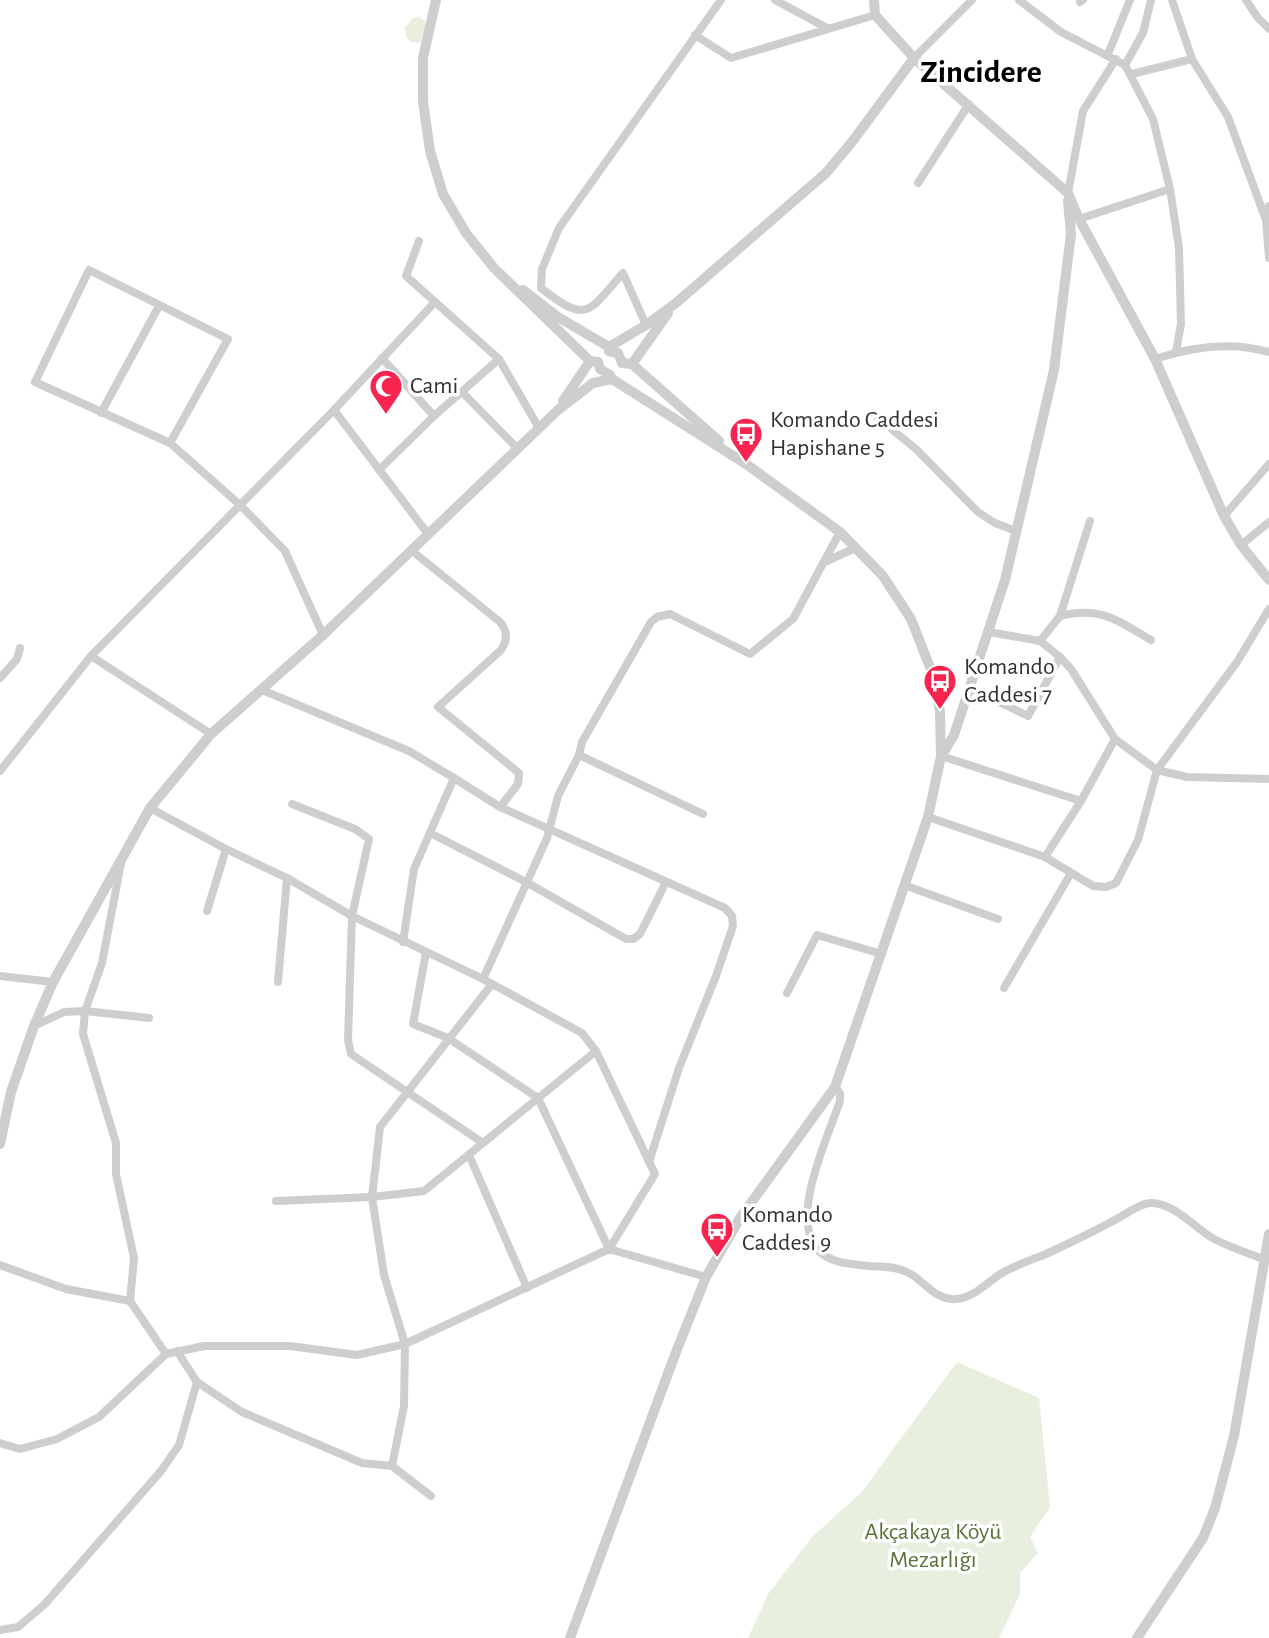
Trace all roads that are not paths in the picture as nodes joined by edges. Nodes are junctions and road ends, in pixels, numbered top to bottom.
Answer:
1 (436, 0) edge
2 (721, 0) edge
3 (775, 0) edge
4 (972, 0) edge
5 (1019, 0) edge
6 (1130, 0) edge
7 (1151, 0) edge
8 (1172, 0) edge
9 (1246, 0) edge
10 (875, 1) edge
11 (875, 15) junction
12 (828, 29) junction
13 (1269, 29) edge
14 (695, 35) junction
15 (1108, 54) junction
16 (914, 58) junction
17 (1116, 59) junction
18 (1192, 59) junction
19 (1125, 65) junction
20 (1132, 75) junction
21 (969, 104) junction
22 (918, 183) dead end
23 (1170, 189) junction
24 (1068, 193) junction
25 (1269, 206) edge
26 (1079, 219) junction
27 (1266, 220) junction
28 (419, 241) dead end
29 (1269, 258) edge
30 (494, 268) junction
31 (435, 302) junction
32 (676, 303) junction
33 (159, 306) junction
34 (646, 325) junction
35 (609, 349) junction
36 (1176, 352) junction
37 (1269, 352) edge
38 (382, 358) junction
39 (499, 359) junction
40 (1155, 359) junction
41 (594, 361) junction
42 (627, 364) junction
43 (611, 377) junction
44 (462, 392) junction
45 (334, 410) junction
46 (558, 410) junction
47 (101, 413) junction
48 (434, 416) junction
49 (878, 418) dead end
50 (539, 428) junction
51 (170, 443) junction
52 (517, 449) junction
53 (746, 464) junction
54 (1269, 464) edge
55 (379, 470) junction
56 (240, 506) junction
57 (1224, 516) junction
58 (1090, 521) dead end
59 (1269, 522) edge
60 (1016, 531) junction
61 (840, 532) junction
62 (428, 534) junction
63 (1241, 545) junction
64 (855, 548) junction
65 (411, 550) junction
66 (825, 563) junction
67 (1269, 580) edge
68 (1269, 609) edge
69 (1060, 616) junction
70 (989, 632) junction
71 (323, 635) junction
72 (1151, 640) dead end
73 (1040, 641) junction
74 (20, 648) dead end
75 (91, 656) junction
76 (1060, 657) junction
77 (0, 678) edge
78 (970, 688) junction
79 (262, 690) junction
80 (211, 734) junction
81 (1115, 738) junction
82 (579, 755) junction
83 (942, 756) junction
84 (1157, 770) junction
85 (0, 771) edge
86 (454, 778) junction
87 (1269, 779) edge
88 (1081, 801) junction
89 (292, 804) dead end
90 (500, 807) junction
91 (150, 808) junction
92 (704, 814) dead end
93 (928, 817) junction
94 (549, 830) junction
95 (430, 833) junction
96 (226, 849) junction
97 (122, 857) junction
98 (1045, 858) junction
99 (1071, 873) junction
100 (287, 878) junction
101 (526, 882) junction
102 (666, 882) junction
103 (904, 885) junction
104 (207, 911) dead end
105 (352, 916) junction
106 (998, 919) dead end
107 (403, 942) junction
108 (426, 952) junction
109 (882, 954) junction
110 (0, 976) edge
111 (487, 981) junction
112 (53, 982) junction
113 (278, 982) dead end
114 (1003, 988) dead end
115 (787, 993) dead end
116 (85, 1011) junction
117 (149, 1018) dead end
118 (34, 1026) junction
119 (448, 1038) junction
120 (596, 1051) junction
121 (835, 1087) junction
122 (0, 1090) edge
123 (407, 1090) junction
124 (11, 1091) junction
125 (538, 1098) junction
126 (483, 1143) junction
127 (0, 1144) edge
128 (469, 1155) junction
129 (649, 1162) junction
130 (372, 1197) junction
131 (276, 1200) dead end
132 (1269, 1234) edge
133 (609, 1248) junction
134 (1264, 1259) junction
135 (0, 1265) edge
136 (706, 1277) junction
137 (527, 1288) junction
138 (130, 1301) junction
139 (405, 1344) junction
140 (177, 1351) junction
141 (166, 1354) junction
142 (197, 1382) junction
143 (0, 1443) edge
144 (392, 1466) junction
145 (430, 1496) dead end
146 (0, 1630) edge
147 (570, 1638) edge
148 (1137, 1638) edge

1 - 30 street
2 - 14 street
3 - 12 street
4 - 16 street
5 - 15 street
6 - 15 street
7 - 19 street
8 - 18 street
9 - 13 street
10 - 11 street
11 - 12 street
11 - 16 street
12 - 14 street
14 - 34 street
15 - 17 street
16 - 21 street
16 - 32 street
17 - 19 street
17 - 24 street
18 - 20 street
18 - 27 street
19 - 20 street
20 - 23 street
21 - 22 street
21 - 24 street
23 - 26 street
23 - 36 street
24 - 26 street
24 - 60 street
25 - 27 street
26 - 40 street
27 - 29 street
28 - 31 street
30 - 35 street
30 - 41 street
31 - 38 street
31 - 39 street
32 - 34 street
32 - 42 street
33 - 47 street
33 - 47 street
33 - 51 street
34 - 35 street
35 - 41 street
35 - 42 street
36 - 37 street
36 - 40 street
38 - 45 street
38 - 48 street
39 - 44 street
39 - 50 street
40 - 57 street
41 - 43 street
41 - 46 street
42 - 43 street
42 - 53 street
43 - 46 street
43 - 53 street
44 - 48 street
44 - 52 street
45 - 55 street
45 - 56 street
46 - 50 street
47 - 51 street
48 - 55 street
49 - 60 street
50 - 52 street
51 - 56 street
52 - 62 street
53 - 61 street
54 - 57 street
55 - 62 street
56 - 71 street
56 - 75 street
57 - 63 street
58 - 69 street
59 - 63 street
60 - 70 street
61 - 64 street
61 - 66 street
62 - 65 street
63 - 67 street
64 - 66 street
64 - 83 street
65 - 71 street
65 - 90 street
66 - 82 street
68 - 84 street
69 - 72 street
69 - 73 street
70 - 73 street
70 - 78 street
71 - 79 street
73 - 76 street
74 - 77 street
75 - 80 street
75 - 85 street
76 - 78 street
76 - 81 street
78 - 83 street
79 - 80 street
79 - 86 street
80 - 91 street
81 - 84 street
81 - 88 street
82 - 92 street
82 - 94 street
83 - 88 street
83 - 93 street
84 - 87 street
84 - 99 street
86 - 90 street
86 - 95 street
88 - 98 street
89 - 105 street
90 - 94 street
91 - 96 street
91 - 97 street
93 - 98 street
93 - 103 street
94 - 101 street
94 - 102 street
95 - 101 street
95 - 107 street
96 - 100 street
96 - 104 street
97 - 112 street
97 - 116 street
98 - 99 street
99 - 114 street
100 - 105 street
100 - 113 street
101 - 102 street
101 - 111 street
102 - 129 street
103 - 106 street
103 - 109 street
105 - 107 street
105 - 123 street
107 - 108 street
108 - 111 street
108 - 119 street
109 - 115 street
109 - 121 street
110 - 112 street
111 - 119 street
111 - 120 street
112 - 118 street
116 - 117 street
116 - 118 street
116 - 138 street
118 - 124 street
119 - 123 street
119 - 125 street
120 - 125 street
120 - 129 street
121 - 134 street
121 - 136 street
122 - 124 street
123 - 126 street
123 - 130 street
124 - 127 street
125 - 126 street
125 - 133 street
126 - 128 street
128 - 130 street
128 - 137 street
129 - 133 street
130 - 131 street
130 - 139 street
132 - 134 street
133 - 136 street
133 - 137 street
134 - 148 street
135 - 138 street
136 - 147 street
137 - 139 street
138 - 141 street
139 - 140 street
139 - 144 street
140 - 141 street
140 - 142 street
141 - 143 street
142 - 144 street
142 - 146 street
144 - 145 street

